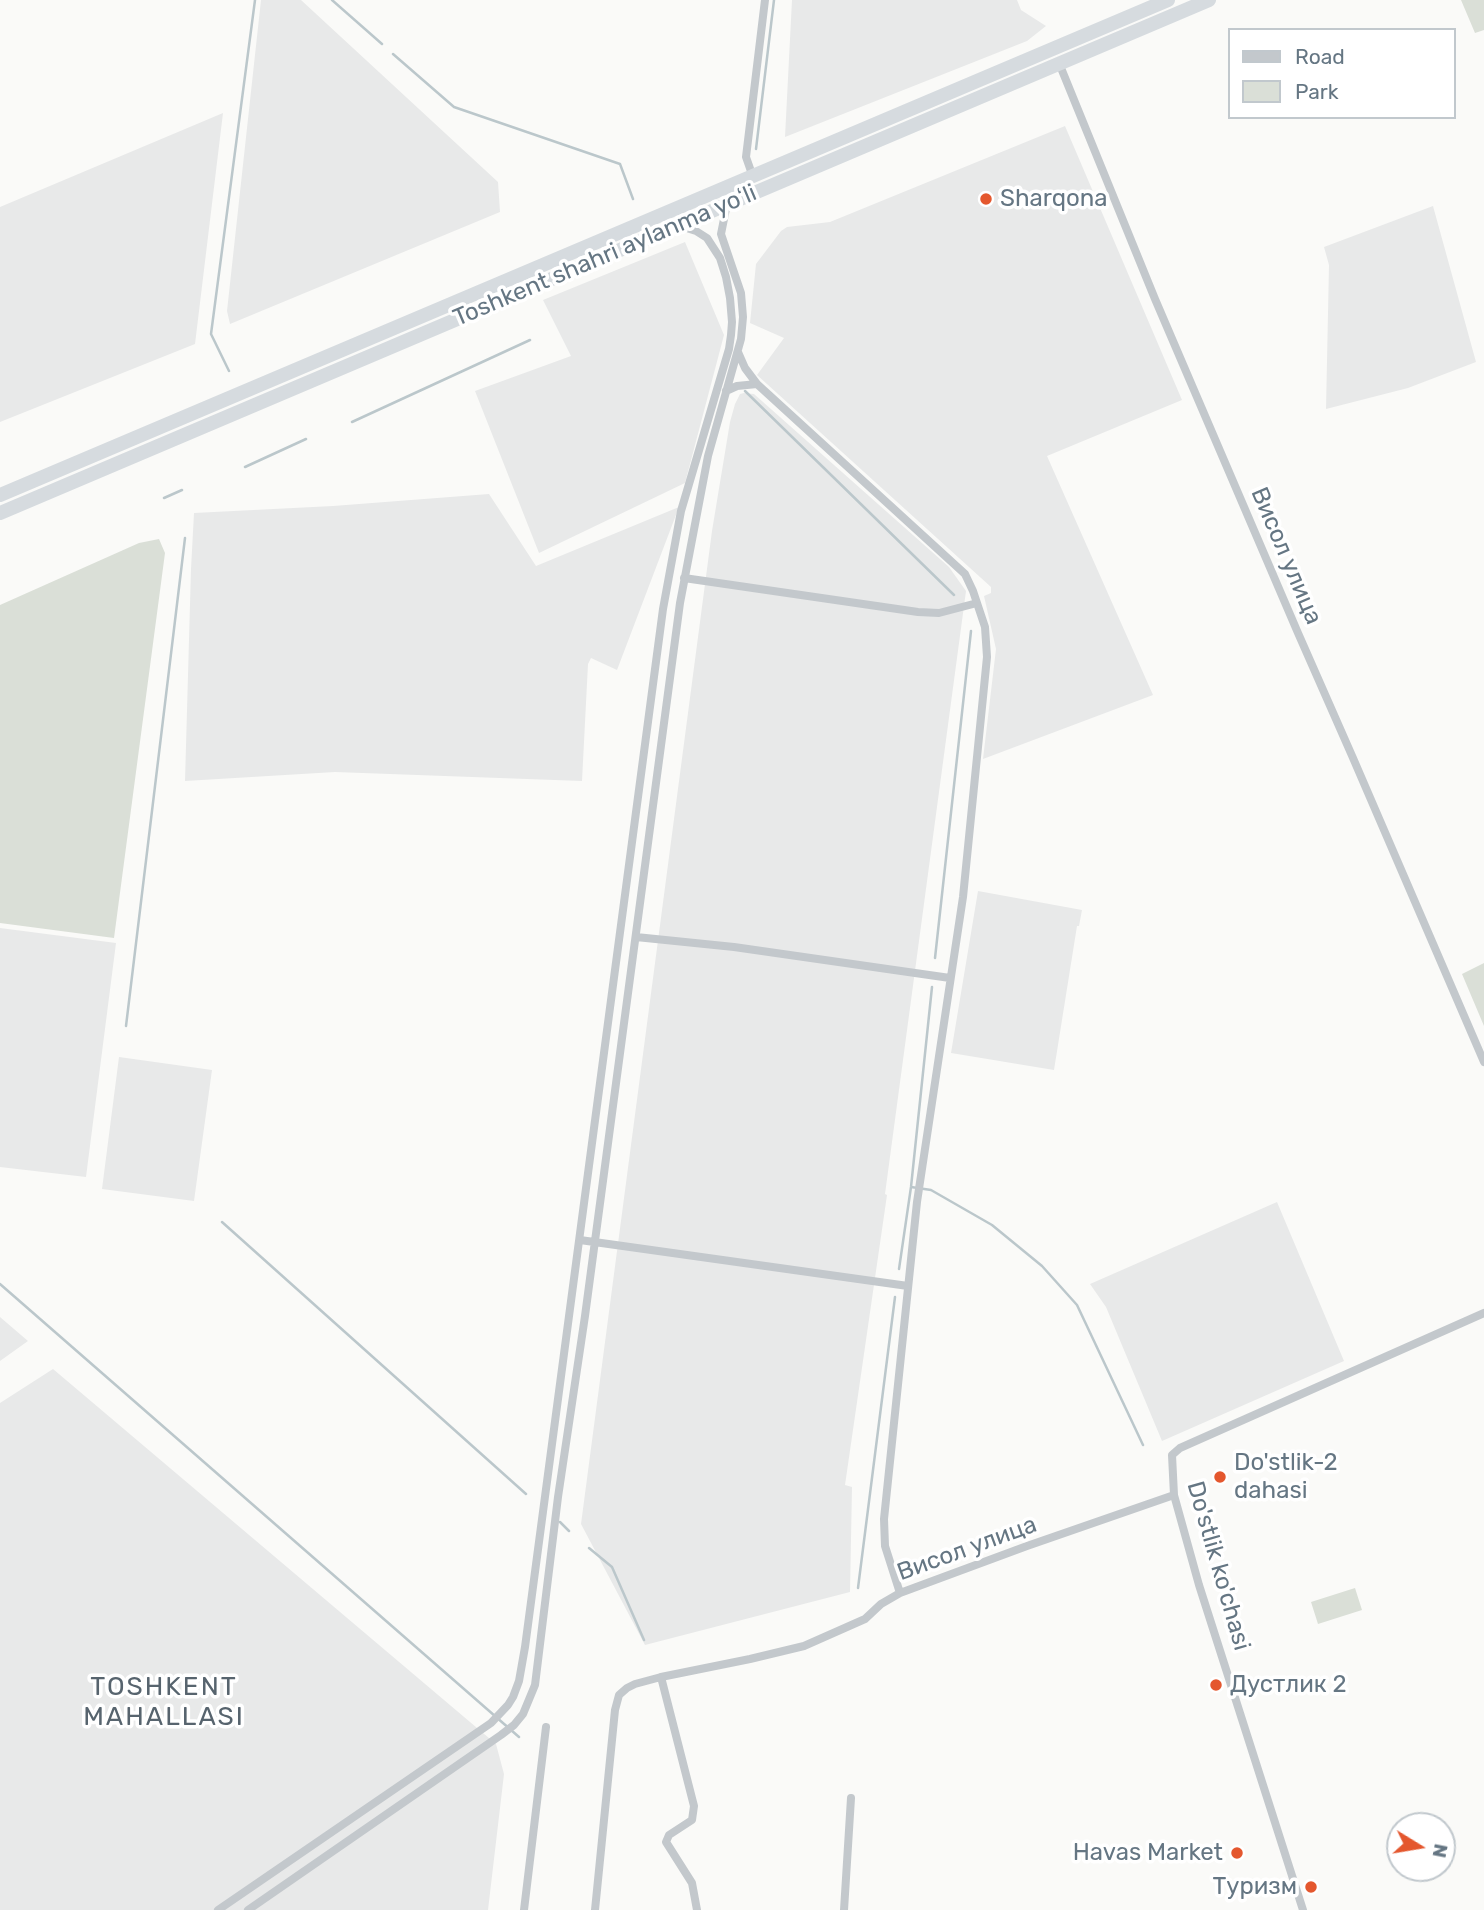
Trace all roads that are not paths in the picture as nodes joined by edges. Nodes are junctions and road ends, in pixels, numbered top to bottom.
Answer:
1 (765, 0) edge
2 (1168, 0) edge
3 (1209, 0) edge
4 (1059, 63) junction
5 (753, 177) junction
6 (727, 204) junction
7 (677, 225) junction
8 (418, 317) junction
9 (425, 333) junction
10 (738, 352) junction
11 (757, 384) junction
12 (726, 391) junction
13 (0, 495) edge
14 (0, 513) edge
15 (684, 578) junction
16 (978, 603) junction
17 (637, 805) junction
18 (652, 807) junction
19 (636, 937) junction
20 (950, 978) junction
21 (1484, 1062) edge
22 (580, 1240) junction
23 (594, 1242) junction
24 (908, 1286) junction
25 (1484, 1313) edge
26 (1174, 1495) junction
27 (900, 1593) junction
28 (661, 1677) junction
29 (519, 1681) junction
30 (535, 1685) junction
31 (546, 1727) dead end
32 (851, 1798) dead end
33 (218, 1910) edge
34 (248, 1910) edge
35 (524, 1910) edge
36 (595, 1910) edge
37 (697, 1910) edge
38 (844, 1910) edge
39 (1304, 1910) edge

1 - 5 street
2 - 5 highway, Toshkent shahri aylanma yoʻli
3 - 4 highway, Toshkent shahri aylanma yoʻli
4 - 6 highway, Toshkent shahri aylanma yoʻli
4 - 21 street, Висол улица
5 - 8 highway, Toshkent shahri aylanma yoʻli
6 - 7 highway, Toshkent shahri aylanma yoʻli
6 - 10 street
7 - 9 highway, Toshkent shahri aylanma yoʻli
7 - 17 street
8 - 9 highway
8 - 13 highway, Toshkent shahri aylanma yoʻli
9 - 14 highway, Toshkent shahri aylanma yoʻli
10 - 11 street
10 - 12 street
11 - 12 street
11 - 16 street
12 - 15 street
15 - 16 street
15 - 18 street
16 - 20 street
17 - 18 street
17 - 22 street
18 - 19 street
19 - 20 street
19 - 23 street
20 - 24 street
22 - 23 street
22 - 29 street
23 - 24 street
23 - 30 street
24 - 27 street
25 - 26 street, Do'stlik ko'chasi
26 - 27 street, Висол улица
26 - 39 street, Do'stlik ko'chasi
27 - 28 street, Висол улица
28 - 36 street, Висол улица
28 - 37 street
29 - 30 street
29 - 33 street
30 - 34 street
31 - 35 street
32 - 38 street

